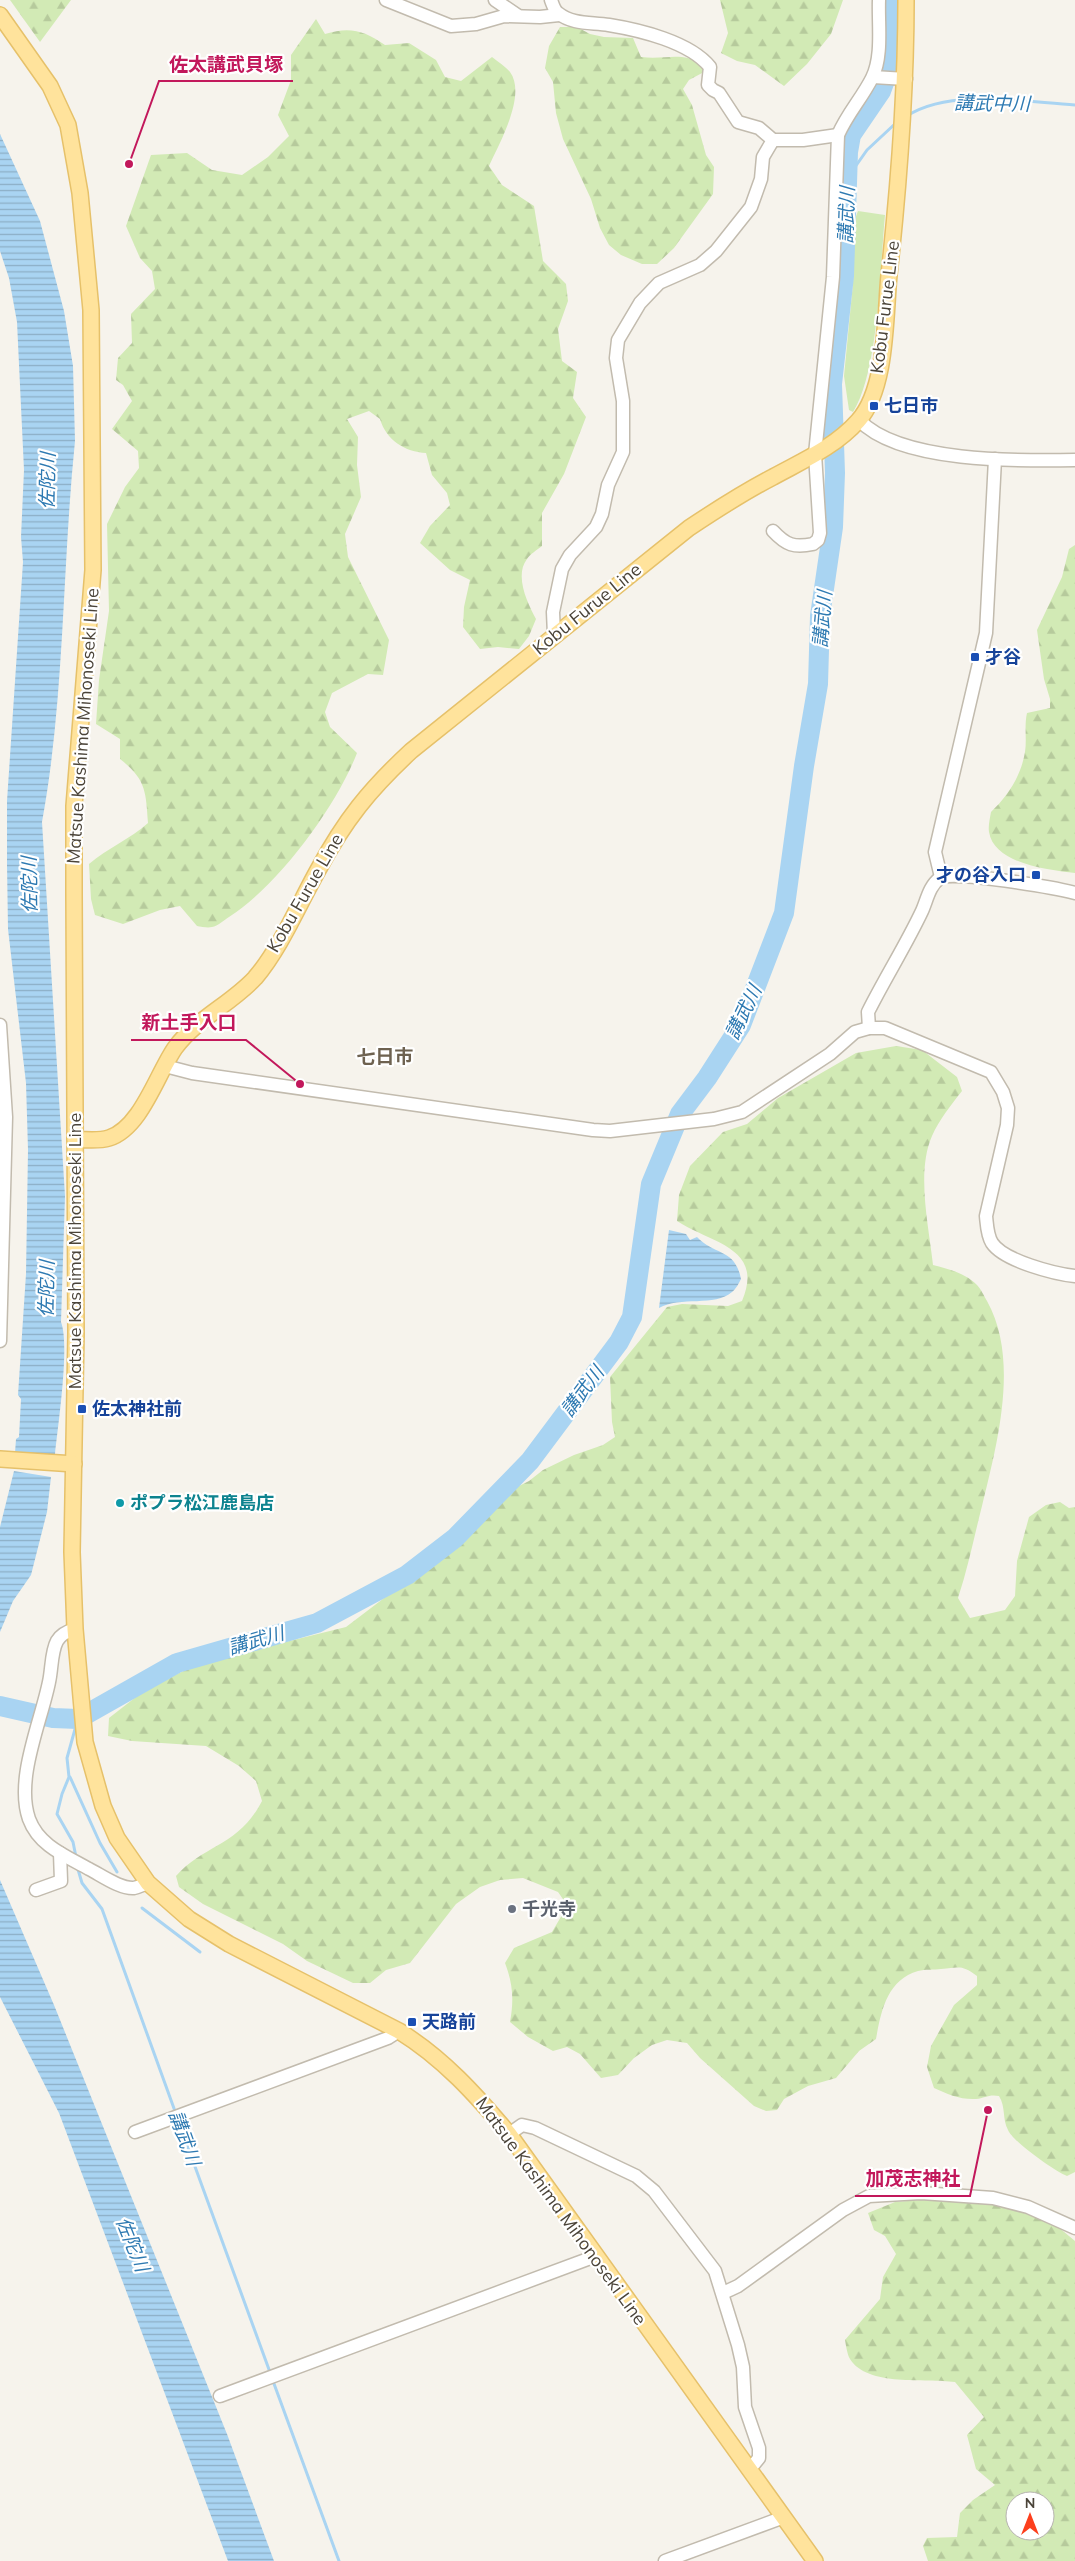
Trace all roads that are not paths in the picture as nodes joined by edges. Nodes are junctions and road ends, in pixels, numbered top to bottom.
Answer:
1 (386, 0) edge
2 (495, 0) edge
3 (551, 0) edge
4 (878, 0) edge
5 (906, 0) edge
6 (0, 15) edge
7 (517, 15) junction
8 (559, 15) junction
9 (875, 77) junction
10 (899, 78) junction
11 (838, 135) junction
12 (773, 140) junction
13 (854, 425) junction
14 (818, 453) junction
15 (995, 459) junction
16 (1075, 460) edge
17 (773, 531) dead end
18 (554, 635) junction
19 (941, 877) junction
20 (1075, 893) edge
21 (0, 1025) edge
22 (869, 1028) junction
23 (165, 1066) junction
24 (75, 1139) junction
25 (1075, 1276) edge
26 (1, 1303) edge
27 (0, 1341) edge
28 (5, 1459) edge
29 (74, 1464) junction
30 (75, 1629) junction
31 (60, 1853) junction
32 (148, 1883) junction
33 (36, 1890) dead end
34 (399, 2031) junction
35 (134, 2132) dead end
36 (509, 2134) junction
37 (1075, 2228) edge
38 (596, 2256) junction
39 (723, 2293) junction
40 (220, 2396) dead end
41 (750, 2469) junction
42 (784, 2517) junction
43 (665, 2561) edge
44 (816, 2561) edge

1 - 7 street
2 - 7 street
3 - 8 street
4 - 9 street
5 - 10 main road, Kobu Furue Line
6 - 24 main road, Matsue Kashima Mihonoseki Line
7 - 8 street
8 - 12 street
9 - 10 street
9 - 11 street
10 - 13 main road, Kobu Furue Line
11 - 12 street
11 - 14 street
12 - 18 street
13 - 14 main road, Kobu Furue Line
13 - 15 street
14 - 17 street
14 - 18 main road, Kobu Furue Line
15 - 16 street
15 - 19 street
18 - 23 main road, Kobu Furue Line
19 - 20 street
19 - 22 street
21 - 26 street
22 - 23 street
22 - 25 street
23 - 24 main road, Kobu Furue Line
24 - 29 main road, Matsue Kashima Mihonoseki Line
26 - 27 street
28 - 29 main road
29 - 30 main road, Matsue Kashima Mihonoseki Line
30 - 31 street
30 - 32 main road, Matsue Kashima Mihonoseki Line
31 - 32 street
31 - 33 street
32 - 34 main road, Matsue Kashima Mihonoseki Line
34 - 35 street
34 - 36 main road, Matsue Kashima Mihonoseki Line
36 - 38 main road, Matsue Kashima Mihonoseki Line
36 - 39 street
37 - 39 street
38 - 40 street
38 - 41 main road, Matsue Kashima Mihonoseki Line
39 - 41 street
41 - 42 main road, Matsue Kashima Mihonoseki Line
42 - 43 street
42 - 44 main road, Matsue Kashima Mihonoseki Line

